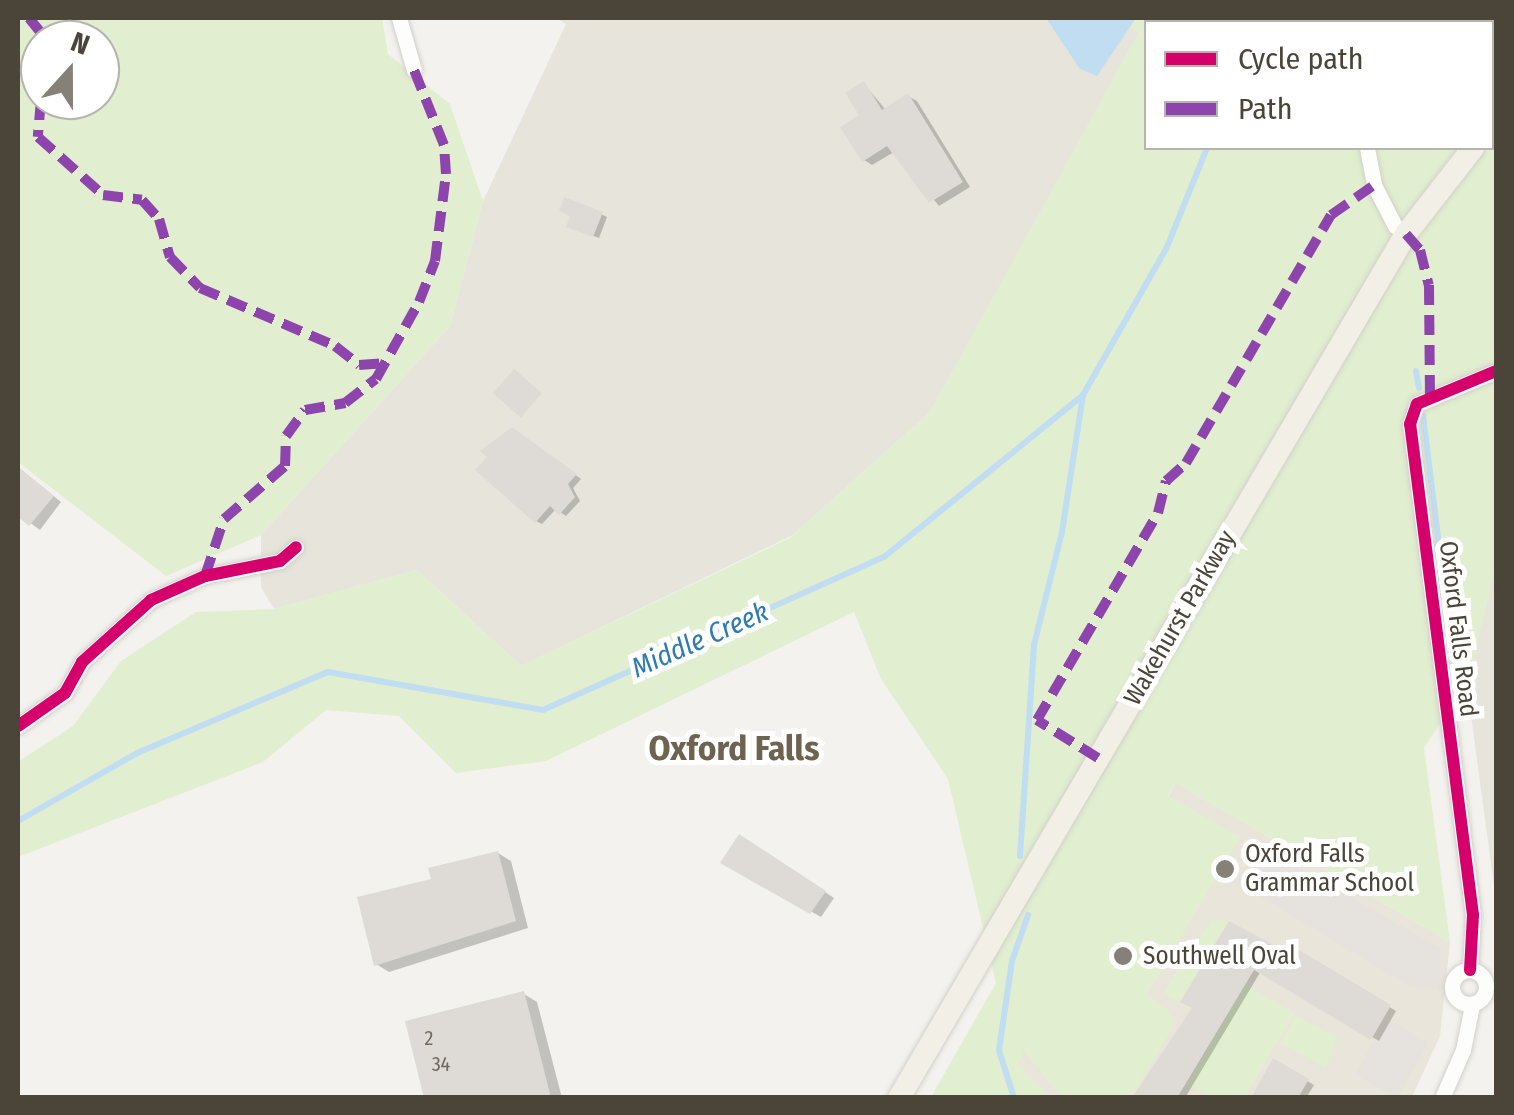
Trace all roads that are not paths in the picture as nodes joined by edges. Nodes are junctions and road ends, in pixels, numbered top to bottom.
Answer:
1 (399, 18) edge
2 (414, 70) dead end
3 (1367, 150) edge
4 (1471, 150) edge
5 (1406, 234) junction
6 (1496, 370) edge
7 (296, 547) dead end
8 (18, 726) edge
9 (1470, 970) junction
10 (1472, 1005) junction
11 (898, 1098) edge
12 (1442, 1098) edge

1 - 2 street
3 - 5 street
4 - 5 main road, Wakehurst Parkway
5 - 11 main road, Wakehurst Parkway
6 - 9 street, Oxford Falls Road
7 - 8 street
9 - 10 street
9 - 10 street
10 - 12 street

